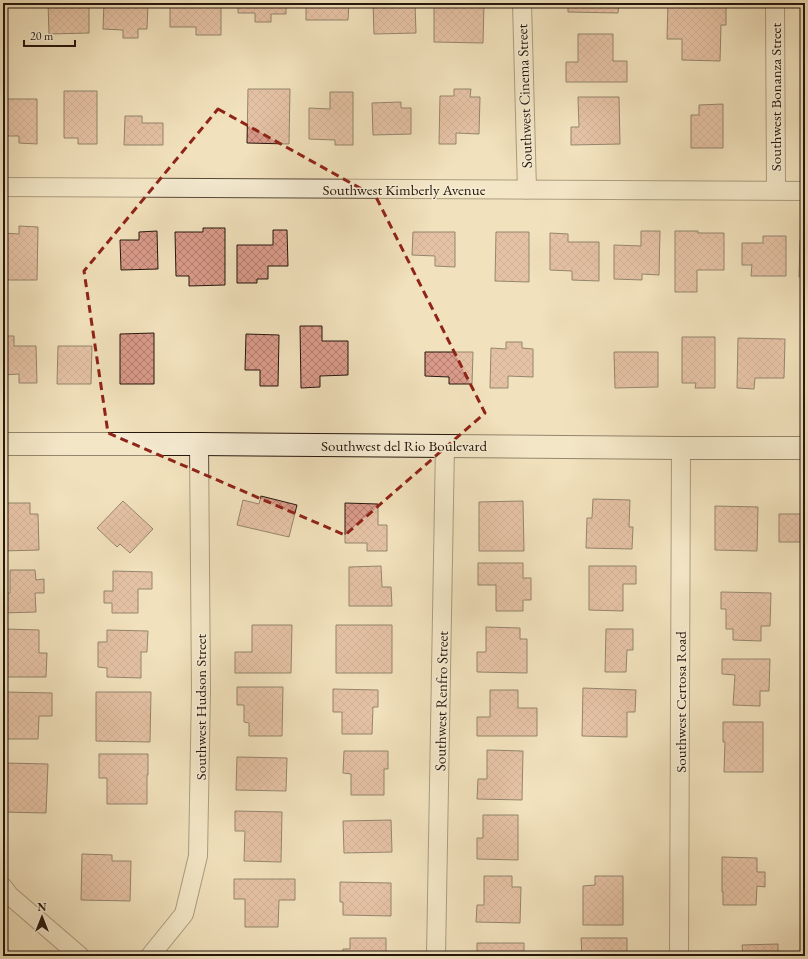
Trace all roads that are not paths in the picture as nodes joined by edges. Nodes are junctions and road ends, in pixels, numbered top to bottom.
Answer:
1 (522, 3) edge
2 (775, 3) edge
3 (3, 187) edge
4 (527, 190) junction
5 (776, 191) junction
6 (805, 191) edge
7 (3, 444) edge
8 (199, 444) junction
9 (445, 445) junction
10 (681, 448) junction
11 (805, 448) edge
12 (3, 887) edge
13 (80, 956) edge
14 (150, 956) edge
15 (436, 956) edge
16 (680, 956) edge

1 - 4 street, Southwest Cinema Street
2 - 5 street, Southwest Bonanza Street
3 - 4 street, Southwest Kimberly Avenue
4 - 5 street, Southwest Kimberly Avenue
5 - 6 street, Southwest Kimberly Avenue
7 - 8 street, Southwest del Rio Boulevard
8 - 9 street, Southwest del Rio Boulevard
8 - 14 street, Southwest Hudson Street
9 - 10 street, Southwest del Rio Boulevard
9 - 15 street, Southwest Renfro Street
10 - 11 street, Southwest del Rio Boulevard
10 - 16 street, Southwest Certosa Road
12 - 13 street

